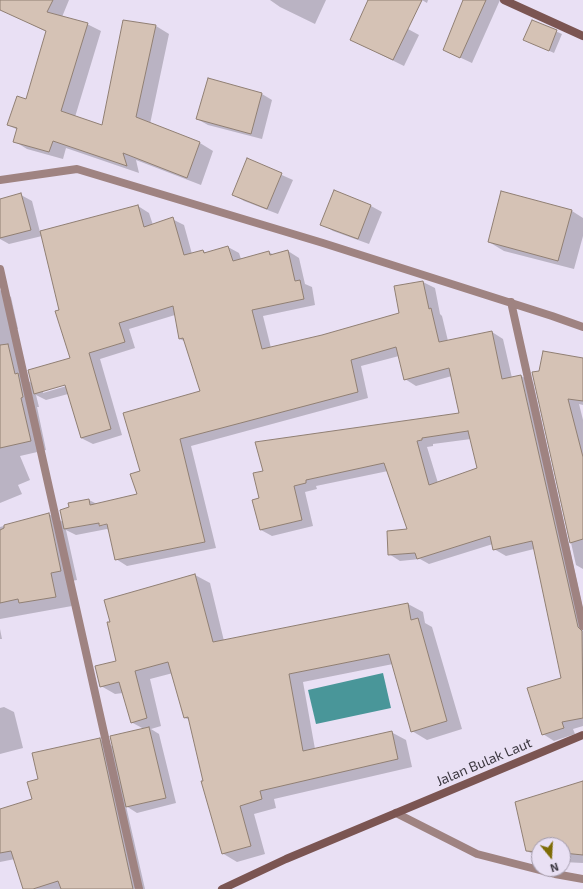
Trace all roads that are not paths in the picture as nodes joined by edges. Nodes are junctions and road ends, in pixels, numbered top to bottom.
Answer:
1 (504, 0) edge
2 (583, 36) edge
3 (0, 180) edge
4 (0, 269) edge
5 (511, 302) junction
6 (583, 327) edge
7 (583, 626) edge
8 (583, 735) edge
9 (396, 813) junction
10 (583, 879) edge
11 (139, 889) edge
12 (222, 889) edge

1 - 2 street
3 - 5 street
4 - 11 street
5 - 6 street
5 - 7 street
8 - 9 street, Jalan Bulak Laut
9 - 10 street
9 - 12 street, Jalan Bulak Laut

